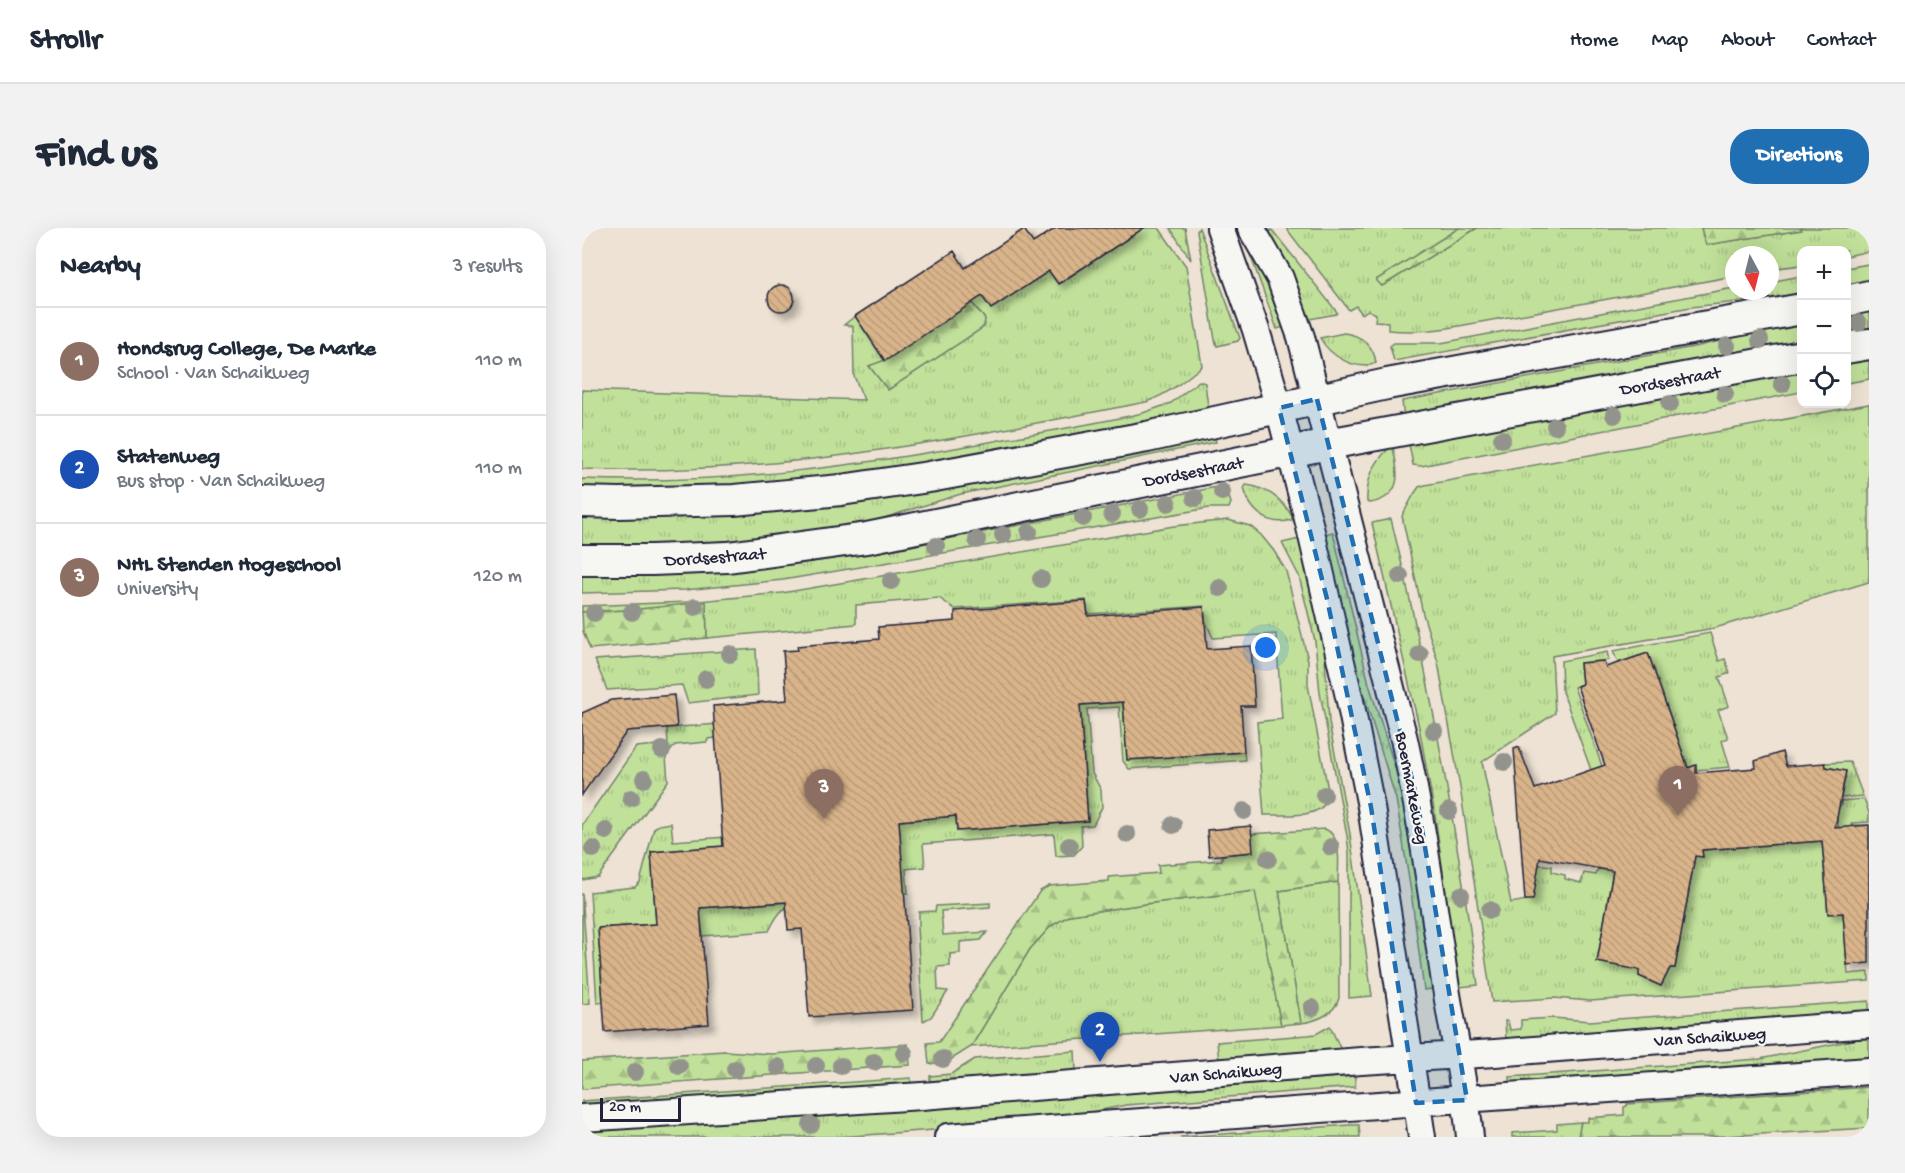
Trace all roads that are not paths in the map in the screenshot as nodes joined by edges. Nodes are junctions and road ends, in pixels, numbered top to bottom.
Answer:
1 (1220, 228) edge
2 (1251, 228) edge
3 (1869, 296) edge
4 (1851, 300) edge
5 (1797, 310) edge
6 (1869, 344) edge
7 (1851, 347) edge
8 (1797, 357) edge
9 (1317, 399) junction
10 (1279, 408) junction
11 (1328, 444) junction
12 (1291, 452) junction
13 (582, 502) edge
14 (582, 560) edge
15 (1869, 1024) edge
16 (1459, 1056) junction
17 (1409, 1058) junction
18 (1869, 1071) edge
19 (1467, 1100) junction
20 (1416, 1103) junction
21 (582, 1118) edge
22 (948, 1137) edge
23 (1422, 1137) edge
24 (1470, 1137) edge

1 - 10 street
2 - 9 street, Boermarkeweg
3 - 4 main road
5 - 9 main road
6 - 7 main road
8 - 11 main road, Dordsestraat
9 - 10 main road
9 - 11 street, Boermarkeweg
10 - 12 street
10 - 13 main road
11 - 12 main road, Dordsestraat
11 - 16 street, Boermarkeweg
12 - 14 main road, Dordsestraat
12 - 17 street
15 - 16 street, Van Schaikweg
16 - 17 street, Van Schaikweg
16 - 19 street, Boermarkeweg
17 - 20 street
17 - 21 street, Van Schaikweg
18 - 19 street
19 - 20 street
19 - 24 street, Boermarkeweg
20 - 22 street
20 - 23 street

